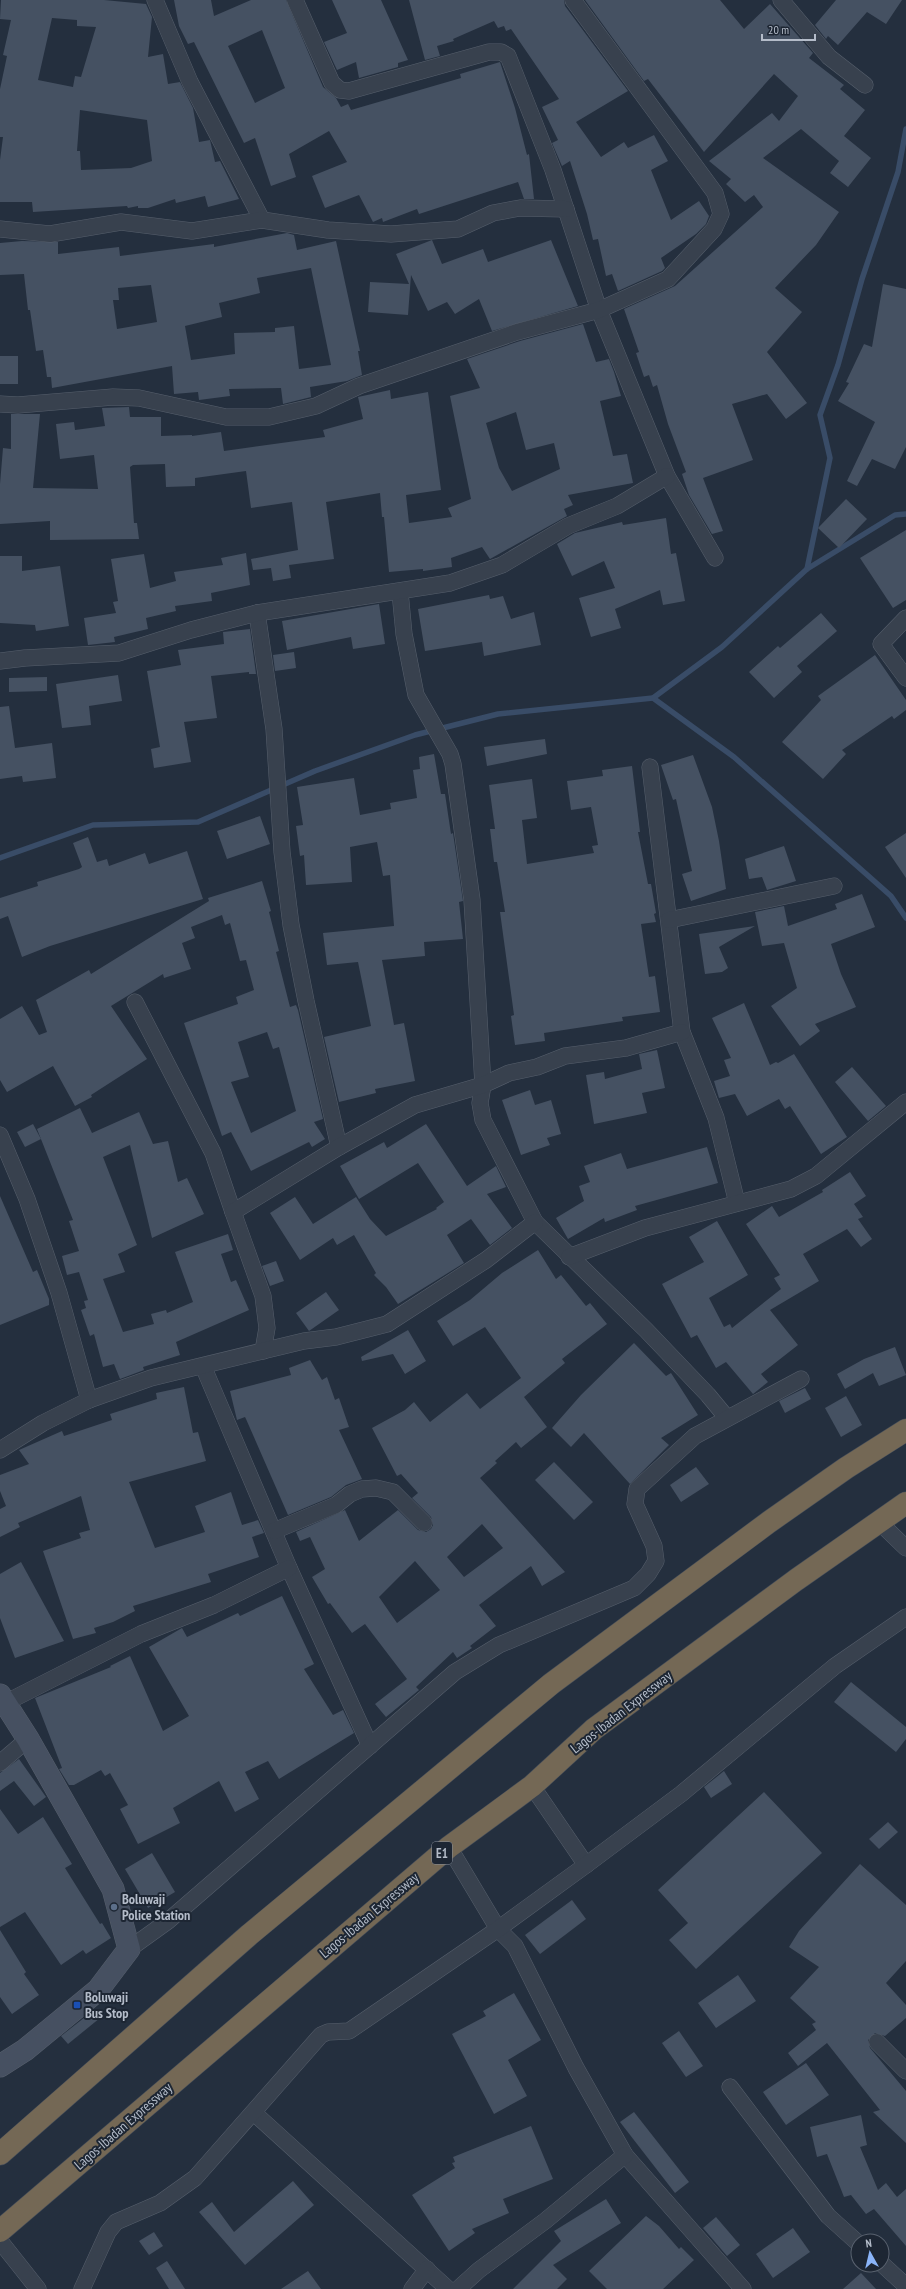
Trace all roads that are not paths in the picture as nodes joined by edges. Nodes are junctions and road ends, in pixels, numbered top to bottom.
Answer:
1 (156, 0) edge
2 (295, 0) edge
3 (573, 0) edge
4 (781, 0) edge
5 (865, 84) dead end
6 (566, 209) junction
7 (262, 220) junction
8 (0, 229) edge
9 (599, 310) junction
10 (0, 404) edge
11 (667, 476) junction
12 (715, 558) dead end
13 (400, 592) junction
14 (257, 613) junction
15 (906, 618) edge
16 (0, 662) edge
17 (906, 678) edge
18 (650, 767) dead end
19 (834, 886) dead end
20 (669, 920) junction
21 (135, 1002) dead end
22 (682, 1032) junction
23 (483, 1085) junction
24 (906, 1102) edge
25 (0, 1135) edge
26 (339, 1147) junction
27 (737, 1203) junction
28 (233, 1212) junction
29 (535, 1222) junction
30 (569, 1257) junction
31 (263, 1351) junction
32 (203, 1366) junction
33 (801, 1379) dead end
34 (89, 1400) junction
35 (727, 1418) junction
36 (906, 1430) edge
37 (0, 1450) edge
38 (906, 1504) edge
39 (878, 1521) junction
40 (424, 1523) dead end
41 (274, 1531) junction
42 (906, 1548) edge
43 (289, 1568) junction
44 (906, 1617) edge
45 (2, 1699) edge
46 (28, 1739) junction
47 (370, 1746) junction
48 (0, 1762) edge
49 (532, 1786) junction
50 (450, 1847) junction
51 (586, 1865) junction
52 (498, 1929) junction
53 (130, 1949) junction
54 (877, 2042) dead end
55 (0, 2066) edge
56 (906, 2071) edge
57 (730, 2087) dead end
58 (254, 2113) junction
59 (0, 2154) edge
60 (625, 2155) junction
61 (0, 2231) edge
62 (850, 2236) edge
63 (0, 2241) edge
64 (427, 2269) junction
65 (890, 2271) edge
66 (906, 2286) edge
67 (38, 2289) edge
68 (82, 2289) edge
69 (412, 2289) edge
70 (448, 2289) edge
71 (458, 2289) edge
72 (743, 2289) edge

1 - 7 street
2 - 6 street
3 - 9 street
4 - 5 street
6 - 7 street
6 - 9 street
7 - 8 street
9 - 10 street
9 - 11 street
11 - 12 street
11 - 13 street
13 - 14 street
13 - 23 street
14 - 16 street
14 - 26 street
15 - 17 street
18 - 20 street
19 - 20 street
20 - 22 street
21 - 28 street
22 - 23 street
22 - 27 street
23 - 26 street
23 - 29 street
24 - 27 street
25 - 34 street
26 - 28 street
27 - 30 street
28 - 31 street
29 - 30 street
29 - 31 street
30 - 35 street
31 - 32 street
32 - 34 street
32 - 41 street
33 - 35 street
34 - 37 street
35 - 47 street
36 - 59 highway
38 - 39 highway, Lagos-Ibadan Expressway / E1
39 - 42 street
39 - 49 highway, Lagos-Ibadan Expressway / E1
40 - 41 street
41 - 43 street
43 - 45 street
43 - 47 street
44 - 51 street
45 - 46 street
46 - 48 street
46 - 53 street
47 - 53 street
49 - 50 highway, Lagos-Ibadan Expressway / E1
49 - 51 street
50 - 52 street
50 - 61 highway, Lagos-Ibadan Expressway / E1
51 - 52 street
52 - 58 street
52 - 60 street
53 - 55 street
54 - 56 street
57 - 62 street
58 - 64 street
58 - 68 street
60 - 71 street
60 - 72 street
63 - 67 street
64 - 69 street
64 - 70 street
65 - 66 street

